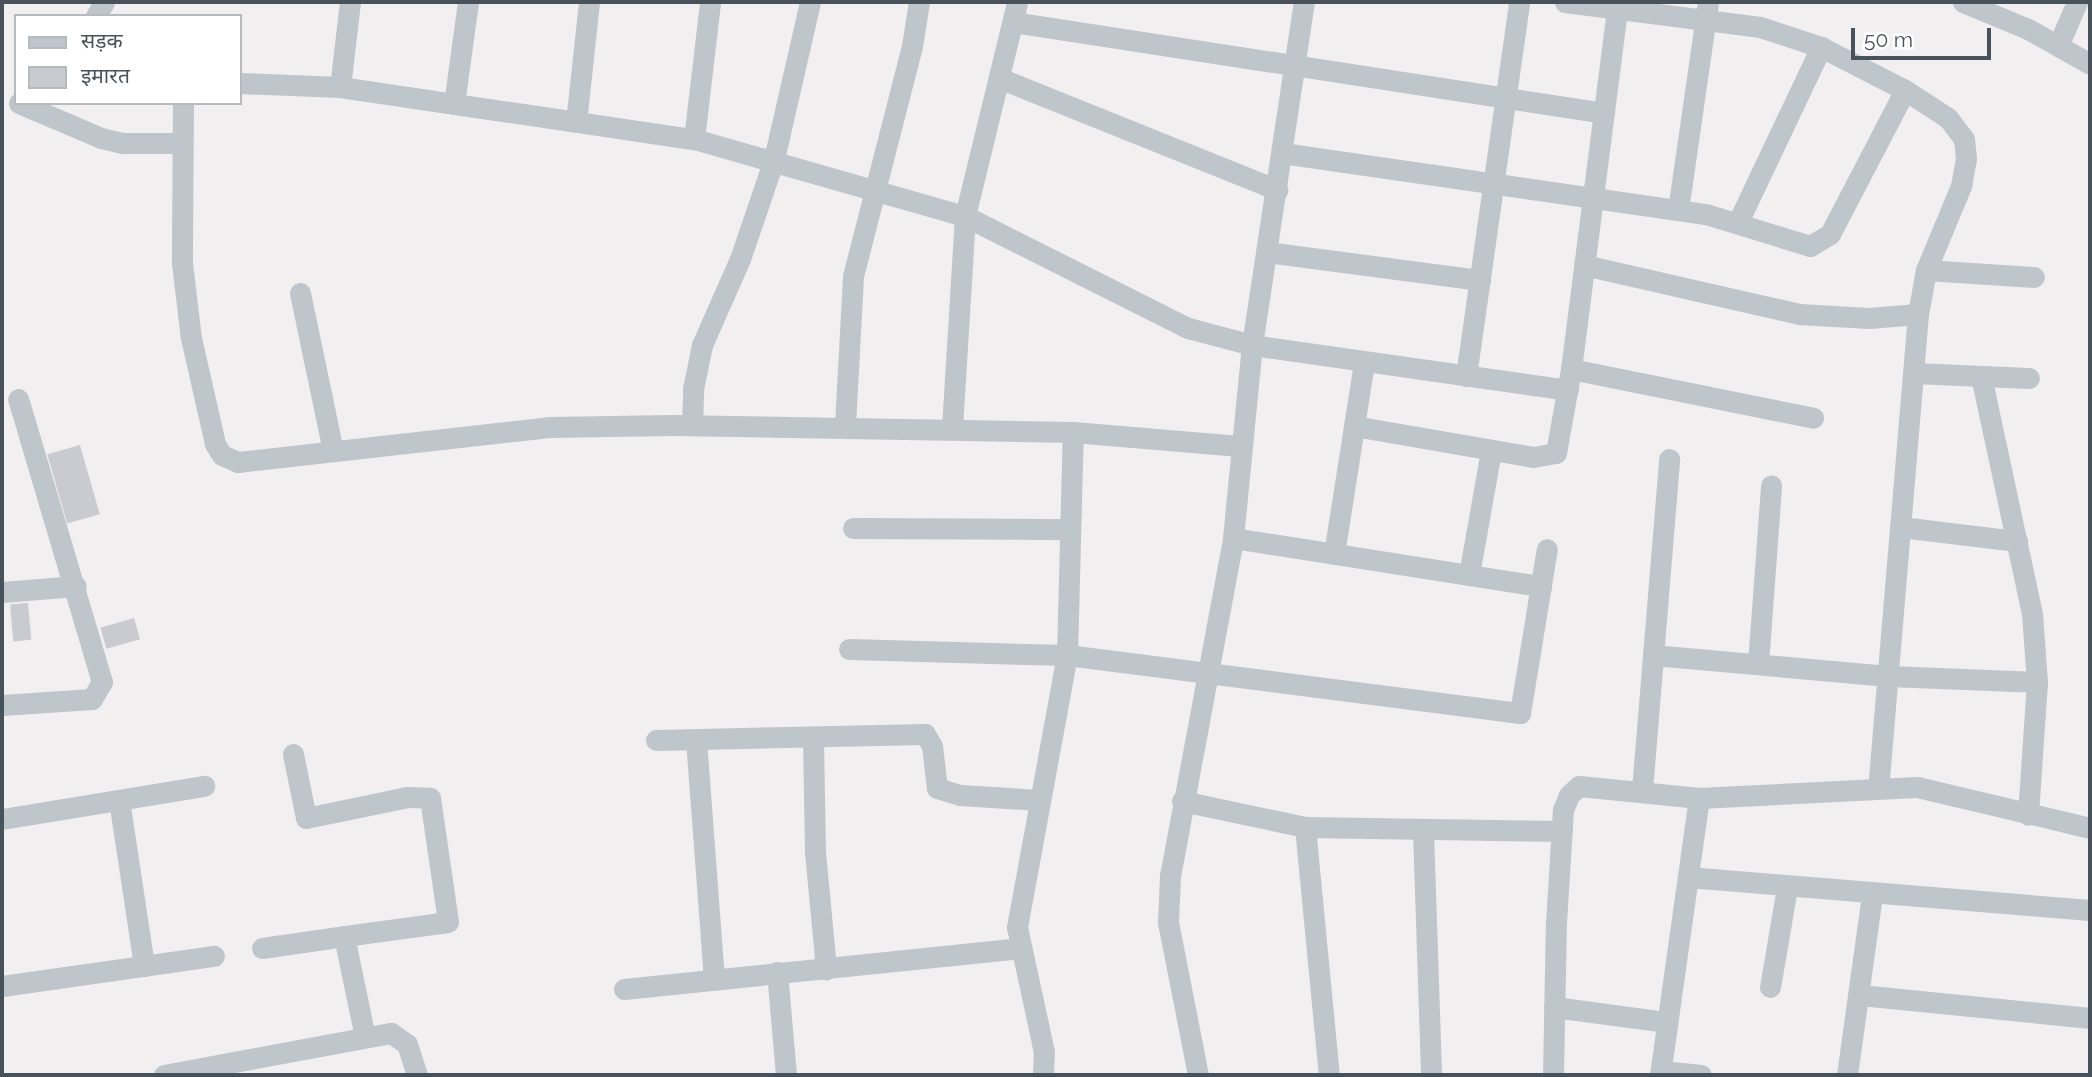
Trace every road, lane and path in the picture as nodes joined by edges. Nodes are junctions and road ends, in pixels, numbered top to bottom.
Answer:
1 (350, 2) edge
2 (468, 2) edge
3 (589, 2) edge
4 (710, 2) edge
5 (810, 2) edge
6 (919, 2) edge
7 (1304, 2) edge
8 (1519, 2) edge
9 (1565, 2) edge
10 (1963, 2) edge
11 (2077, 2) edge
12 (1617, 5) edge
13 (1707, 10) edge
14 (1015, 12) edge
15 (2058, 46) junction
16 (1821, 47) junction
17 (2090, 64) edge
18 (1295, 67) junction
19 (999, 78) junction
20 (242, 83) edge
21 (340, 87) junction
22 (1905, 90) junction
23 (1505, 100) junction
24 (454, 104) junction
25 (183, 105) edge
26 (46, 107) edge
27 (1604, 113) junction
28 (576, 122) junction
29 (694, 139) junction
30 (182, 143) junction
31 (1282, 153) junction
32 (774, 159) junction
33 (1493, 183) junction
34 (873, 188) junction
35 (1277, 190) junction
36 (1593, 197) junction
37 (1678, 210) junction
38 (965, 216) junction
39 (1738, 222) junction
40 (1267, 252) junction
41 (1584, 265) junction
42 (1926, 270) junction
43 (2034, 277) dead end
44 (1480, 280) junction
45 (300, 293) dead end
46 (1917, 314) junction
47 (1252, 345) junction
48 (1364, 362) junction
49 (1913, 373) junction
50 (1466, 376) junction
51 (1981, 376) junction
52 (2029, 378) dead end
53 (1570, 380) junction
54 (18, 399) dead end
55 (1813, 418) dead end
56 (692, 425) junction
57 (845, 425) junction
58 (1354, 426) junction
59 (952, 428) junction
60 (1073, 432) junction
61 (1239, 446) junction
62 (1491, 450) junction
63 (333, 451) junction
64 (1670, 458) dead end
65 (1771, 485) dead end
66 (1901, 527) junction
67 (853, 528) dead end
68 (1069, 529) junction
69 (1233, 538) junction
70 (2017, 541) junction
71 (1548, 549) dead end
72 (1334, 554) junction
73 (1469, 575) junction
74 (76, 586) junction
75 (1541, 586) junction
76 (2, 592) edge
77 (849, 649) dead end
78 (1653, 654) junction
79 (1067, 655) junction
80 (1758, 664) junction
81 (1206, 673) junction
82 (1888, 676) junction
83 (2037, 682) junction
84 (2, 705) edge
85 (813, 738) junction
86 (656, 740) dead end
87 (696, 740) junction
88 (293, 754) dead end
89 (204, 786) dead end
90 (1878, 786) junction
91 (1642, 790) junction
92 (1699, 798) junction
93 (119, 800) junction
94 (1040, 800) junction
95 (1182, 801) junction
96 (2028, 815) junction
97 (2, 819) edge
98 (1305, 827) junction
99 (2090, 828) edge
100 (1423, 831) junction
101 (1562, 831) junction
102 (1688, 877) junction
103 (1787, 888) junction
104 (1872, 895) junction
105 (2090, 910) edge
106 (344, 936) junction
107 (262, 948) dead end
108 (1020, 948) junction
109 (214, 956) dead end
110 (145, 966) junction
111 (826, 969) junction
112 (777, 972) junction
113 (714, 979) junction
114 (2, 986) edge
115 (1770, 987) dead end
116 (624, 989) dead end
117 (1860, 995) junction
118 (1554, 1007) junction
119 (2090, 1017) edge
120 (1668, 1022) junction
121 (365, 1037) junction
122 (1661, 1073) edge
123 (164, 1075) edge
124 (417, 1075) edge
125 (786, 1075) edge
126 (1043, 1075) edge
127 (1198, 1075) edge
128 (1329, 1075) edge
129 (1432, 1075) edge
130 (1553, 1075) edge
131 (1701, 1075) edge
132 (1847, 1075) edge

1 - 21 street
2 - 24 street
3 - 28 street
4 - 29 street
5 - 32 street
6 - 34 street
7 - 18 street
8 - 23 street
9 - 12 street
10 - 15 street
11 - 15 street
12 - 13 street
12 - 27 street
13 - 16 street
13 - 37 street
14 - 18 street
14 - 19 street
15 - 17 street
16 - 22 street
16 - 39 street
18 - 23 street
18 - 31 street
19 - 35 street
19 - 38 street
20 - 21 street
21 - 24 street
22 - 39 street
22 - 42 street
23 - 27 street
23 - 33 street
24 - 28 street
25 - 30 street
26 - 30 street
27 - 36 street
28 - 29 street
29 - 32 street
30 - 63 street
31 - 33 street
31 - 35 street
32 - 34 street
32 - 56 street
33 - 36 street
33 - 44 street
34 - 38 street
34 - 57 street
35 - 40 street
36 - 37 street
36 - 41 street
37 - 39 street
38 - 47 street
38 - 59 street
40 - 44 street
40 - 47 street
41 - 46 street
41 - 53 street
42 - 43 street
42 - 46 street
44 - 50 street
45 - 63 street
46 - 49 street
47 - 48 street
47 - 61 street
48 - 50 street
48 - 58 street
49 - 51 street
49 - 66 street
50 - 53 street
51 - 52 street
51 - 70 street
53 - 55 street
53 - 62 street
54 - 74 street
56 - 57 street
56 - 63 street
57 - 59 street
58 - 62 street
58 - 72 street
59 - 60 street
60 - 61 street
60 - 68 street
61 - 69 street
62 - 73 street
64 - 78 street
65 - 80 street
66 - 70 street
66 - 82 street
67 - 68 street
68 - 79 street
69 - 72 street
69 - 81 street
70 - 83 street
71 - 75 street
72 - 73 street
73 - 75 street
74 - 76 street
74 - 84 street
75 - 81 street
77 - 79 street
78 - 80 street
78 - 91 street
79 - 81 street
79 - 94 street
80 - 82 street
81 - 95 street
82 - 83 street
82 - 90 street
83 - 96 street
85 - 87 street
85 - 94 street
85 - 111 street
86 - 87 street
87 - 113 street
88 - 106 street
89 - 93 street
90 - 92 street
90 - 96 street
91 - 92 street
91 - 101 street
92 - 102 street
93 - 97 street
93 - 110 street
94 - 108 street
95 - 98 street
95 - 127 street
96 - 99 street
98 - 100 street
98 - 128 street
100 - 101 street
100 - 129 street
101 - 118 street
102 - 103 street
102 - 120 street
103 - 104 street
103 - 115 street
104 - 105 street
104 - 117 street
106 - 107 street
106 - 121 street
108 - 111 street
108 - 126 street
109 - 110 street
110 - 114 street
111 - 112 street
112 - 113 street
112 - 125 street
113 - 116 street
117 - 119 street
117 - 132 street
118 - 120 street
118 - 130 street
120 - 122 street
121 - 123 street
121 - 124 street
122 - 131 street

